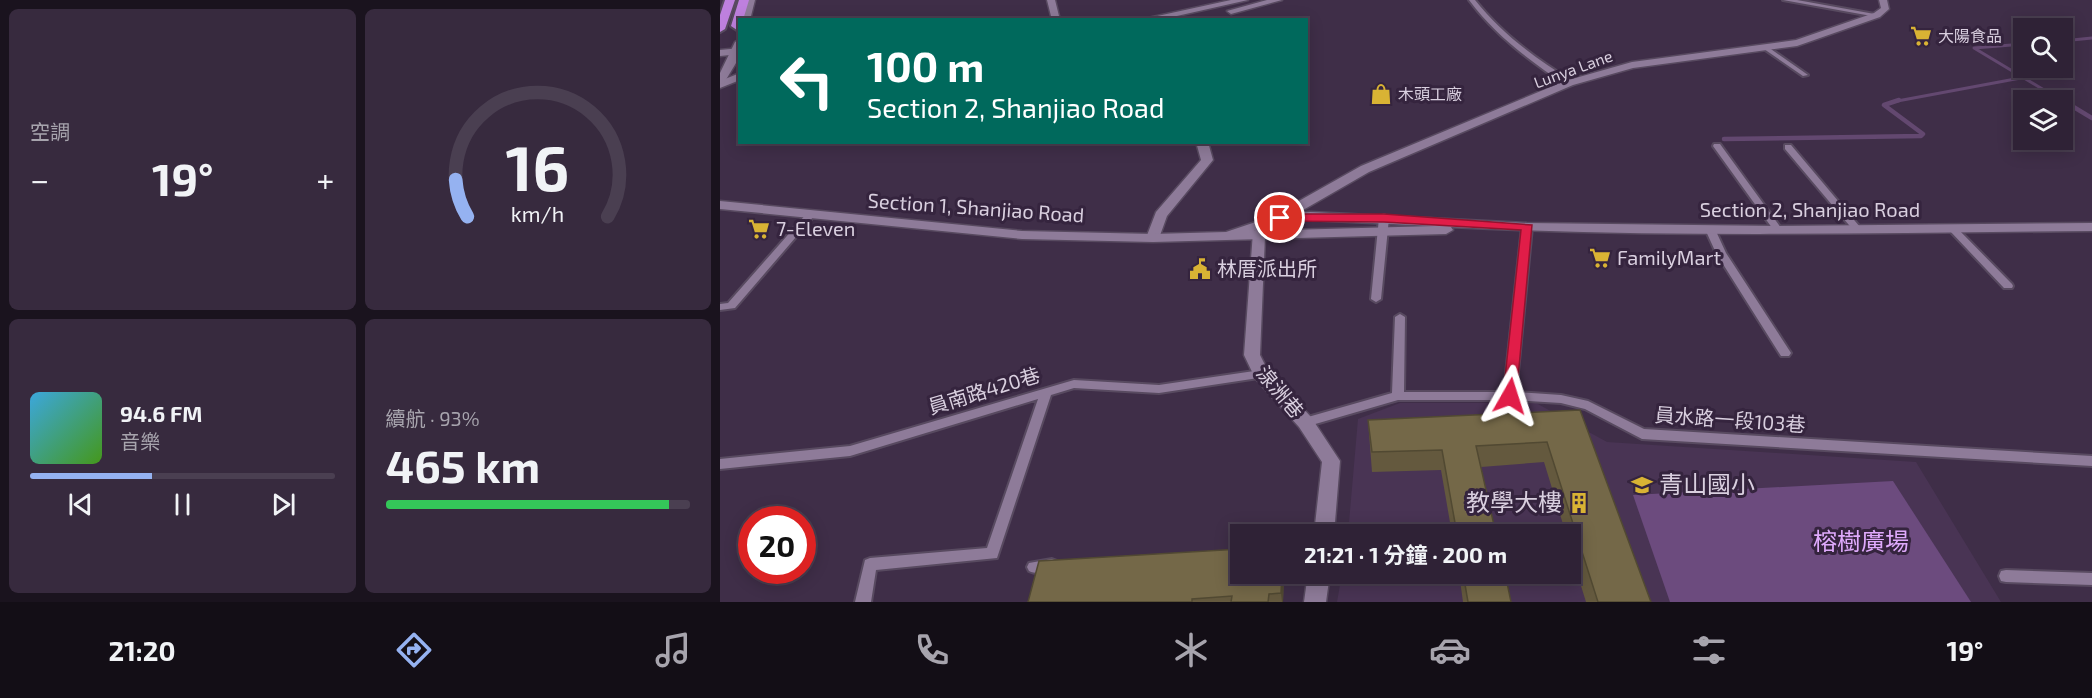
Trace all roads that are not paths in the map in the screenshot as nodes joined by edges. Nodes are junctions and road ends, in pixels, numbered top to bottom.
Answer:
1 (730, 0) edge
2 (744, 0) edge
3 (751, 0) edge
4 (1051, 0) edge
5 (1244, 0) edge
6 (1278, 0) edge
7 (1472, 0) edge
8 (1786, 0) edge
9 (1883, 0) edge
10 (1877, 15) junction
11 (738, 18) edge
12 (746, 18) edge
13 (1056, 18) edge
14 (1153, 18) edge
15 (1202, 18) edge
16 (720, 29) edge
17 (1766, 48) junction
18 (738, 52) edge
19 (720, 53) edge
20 (720, 59) edge
21 (1805, 75) dead end
22 (738, 77) edge
23 (720, 83) edge
24 (1569, 83) junction
25 (1203, 144) edge
26 (1718, 146) dead end
27 (1788, 147) dead end
28 (720, 205) edge
29 (811, 214) junction
30 (1280, 218) junction
31 (1384, 218) junction
32 (2092, 226) edge
33 (1527, 227) junction
34 (1710, 229) junction
35 (1857, 229) junction
36 (1953, 229) junction
37 (1778, 230) junction
38 (1384, 233) junction
39 (1258, 235) junction
40 (1230, 236) junction
41 (1153, 238) junction
42 (2008, 286) dead end
43 (1376, 299) dead end
44 (725, 307) edge
45 (1400, 317) dead end
46 (1785, 353) dead end
47 (1261, 374) junction
48 (1046, 392) junction
49 (1398, 396) junction
50 (1510, 396) junction
51 (1305, 422) junction
52 (2092, 461) edge
53 (720, 464) edge
54 (1325, 524) edge
55 (1068, 564) edge
56 (1034, 567) dead end
57 (2006, 576) dead end
58 (2092, 579) edge
59 (1317, 584) edge
60 (863, 602) edge
61 (1315, 602) edge

1 - 16 highway
2 - 11 highway
3 - 12 street
4 - 13 street
5 - 14 street
6 - 15 street
7 - 24 lane
8 - 10 lane
9 - 10 street
10 - 17 street, Lunya Lane
17 - 21 lane
17 - 24 street, Lunya Lane
18 - 19 street
18 - 20 street
18 - 23 street
22 - 23 street
24 - 30 street, Lunya Lane
25 - 41 street
26 - 37 lane
27 - 35 lane
28 - 29 street, Section 1, Shanjiao Road
29 - 41 street, Section 1, Shanjiao Road
29 - 44 lane
30 - 31 street, Section 2, Shanjiao Road
30 - 39 street
30 - 40 street, Section 2, Shanjiao Road
31 - 33 street, Section 2, Shanjiao Road
31 - 38 lane
32 - 36 street, Section 2, Shanjiao Road
33 - 34 street, Section 2, Shanjiao Road
33 - 38 street, Section 2, Shanjiao Road
33 - 50 lane
34 - 37 street, Section 2, Shanjiao Road
34 - 46 lane
35 - 36 street, Section 2, Shanjiao Road
35 - 37 street, Section 2, Shanjiao Road
36 - 42 lane
38 - 39 street, Section 2, Shanjiao Road
38 - 43 lane
39 - 40 street, Section 2, Shanjiao Road
39 - 47 street, 湶洲巷
40 - 41 street, Section 1, Shanjiao Road
45 - 49 lane
47 - 48 lane, 員南路420巷
47 - 51 street, 湶洲巷
48 - 53 lane, 員南路420巷
48 - 60 lane
49 - 50 lane, 員水路一段103巷
49 - 51 lane, 員水路一段103巷
50 - 52 lane, 員水路一段103巷
51 - 54 street, 湶洲巷
55 - 56 lane
57 - 58 lane
59 - 61 street

